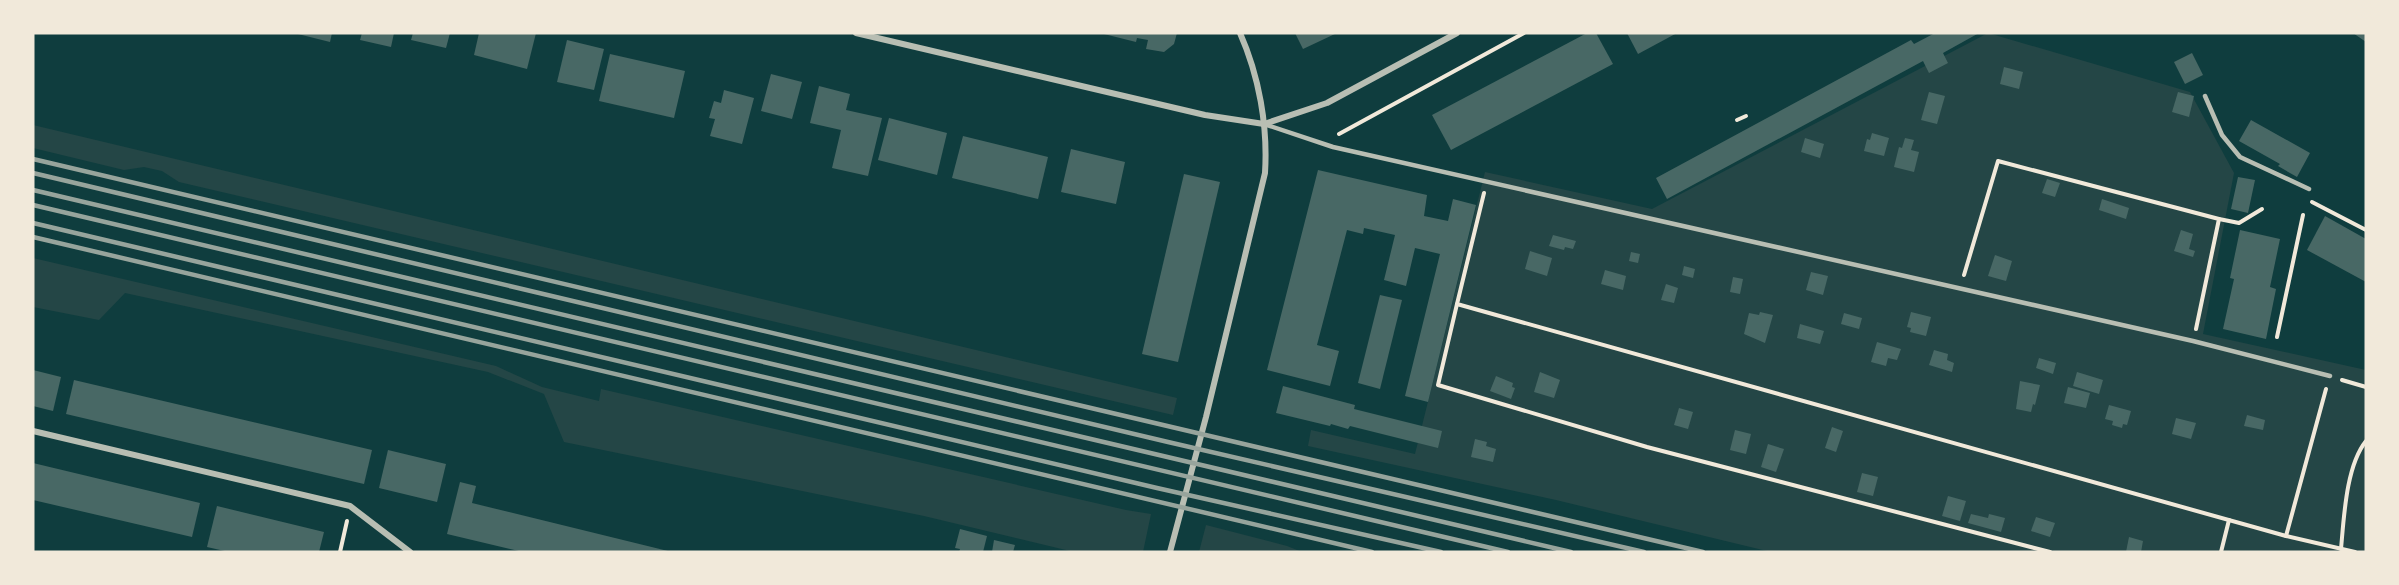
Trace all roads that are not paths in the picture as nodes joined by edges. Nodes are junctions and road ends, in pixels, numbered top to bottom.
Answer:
1 (856, 33) edge
2 (1240, 33) edge
3 (1457, 33) edge
4 (2205, 96) dead end
5 (1264, 124) junction
6 (2309, 189) dead end
7 (2330, 376) road end
8 (33, 431) edge
9 (410, 552) edge
10 (1170, 552) edge

1 - 5 street
2 - 5 street
3 - 5 street
4 - 6 lane
5 - 7 lane
5 - 10 street
8 - 9 street

